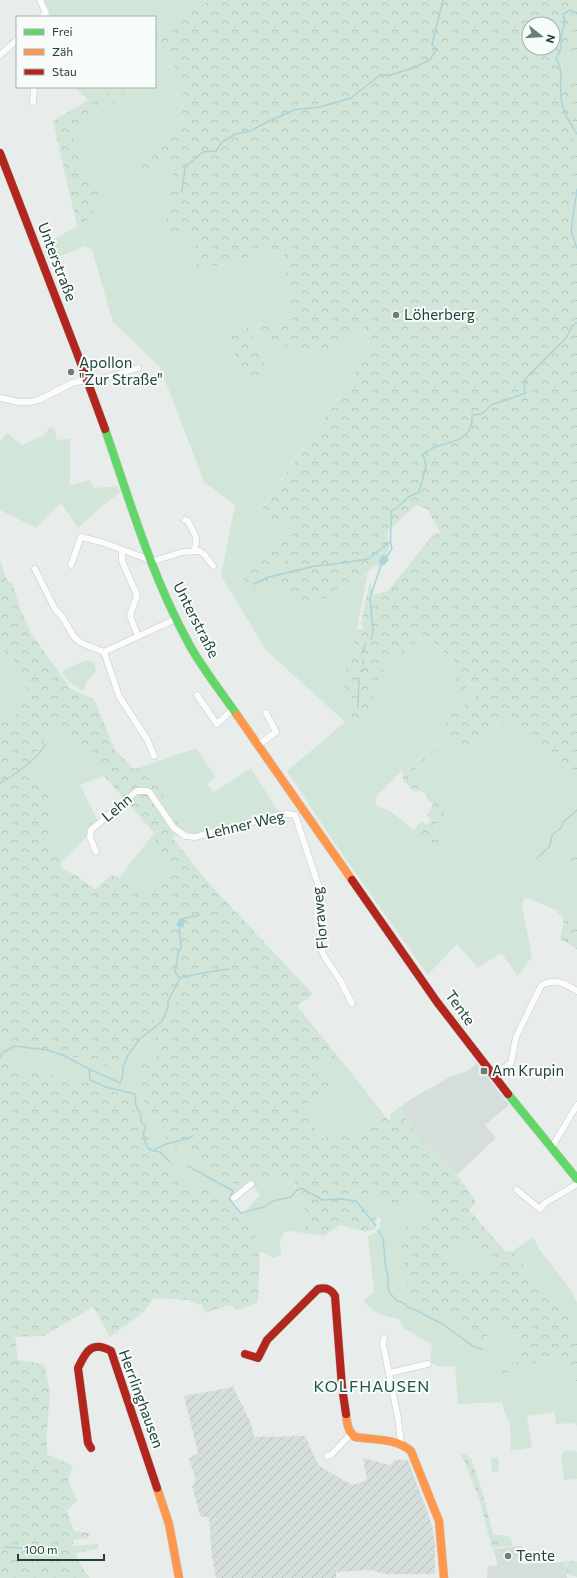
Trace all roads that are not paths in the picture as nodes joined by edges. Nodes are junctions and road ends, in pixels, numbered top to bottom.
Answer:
1 (40, 0) edge
2 (42, 16) edge
3 (16, 42) edge
4 (0, 55) edge
5 (34, 88) edge
6 (33, 102) dead end
7 (0, 153) edge
8 (138, 368) dead end
9 (88, 381) junction
10 (0, 398) edge
11 (185, 520) dead end
12 (122, 550) junction
13 (196, 551) junction
14 (153, 561) junction
15 (71, 565) dead end
16 (213, 566) dead end
17 (35, 569) dead end
18 (176, 619) junction
19 (138, 636) junction
20 (104, 652) junction
21 (197, 695) dead end
22 (233, 709) junction
23 (266, 714) dead end
24 (258, 745) junction
25 (154, 756) dead end
26 (302, 810) junction
27 (295, 815) junction
28 (195, 837) joint
29 (328, 847) joint
30 (96, 852) dead end
31 (577, 991) edge
32 (352, 1002) dead end
33 (493, 1075) junction
34 (577, 1105) edge
35 (552, 1147) junction
36 (577, 1180) edge
37 (251, 1184) dead end
38 (577, 1184) edge
39 (517, 1190) dead end
40 (234, 1198) dead end
41 (384, 1338) dead end
42 (246, 1354) dead end
43 (428, 1364) dead end
44 (389, 1373) junction
45 (351, 1434) junction
46 (401, 1443) junction
47 (91, 1448) dead end
48 (327, 1456) dead end
49 (179, 1578) edge
50 (444, 1578) edge

1 - 2 street
3 - 4 street
5 - 6 street
7 - 9 main road, Unterstraße
8 - 9 street
9 - 10 street
9 - 14 main road, Unterstraße
11 - 13 street
12 - 14 street
12 - 15 street
12 - 19 street
13 - 14 street
13 - 16 street
14 - 18 main road, Unterstraße
17 - 20 street
18 - 19 street
18 - 22 main road, Unterstraße
19 - 20 street
20 - 25 street
21 - 22 street
22 - 24 main road, Unterstraße
23 - 24 street
24 - 26 main road, Unterstraße
26 - 27 street
26 - 29 main road, Unterstraße
27 - 28 street, Lehner Weg
27 - 32 street, Floraweg
28 - 30 street, Lehn
29 - 33 main road, Tente
31 - 33 street
33 - 35 main road, Tente
34 - 35 street
35 - 36 main road, Tente
37 - 40 street
38 - 39 street
41 - 44 street
42 - 45 main road
43 - 44 street
44 - 46 street
45 - 46 main road
45 - 48 street
46 - 50 main road
47 - 49 main road, Herrlinghausen

